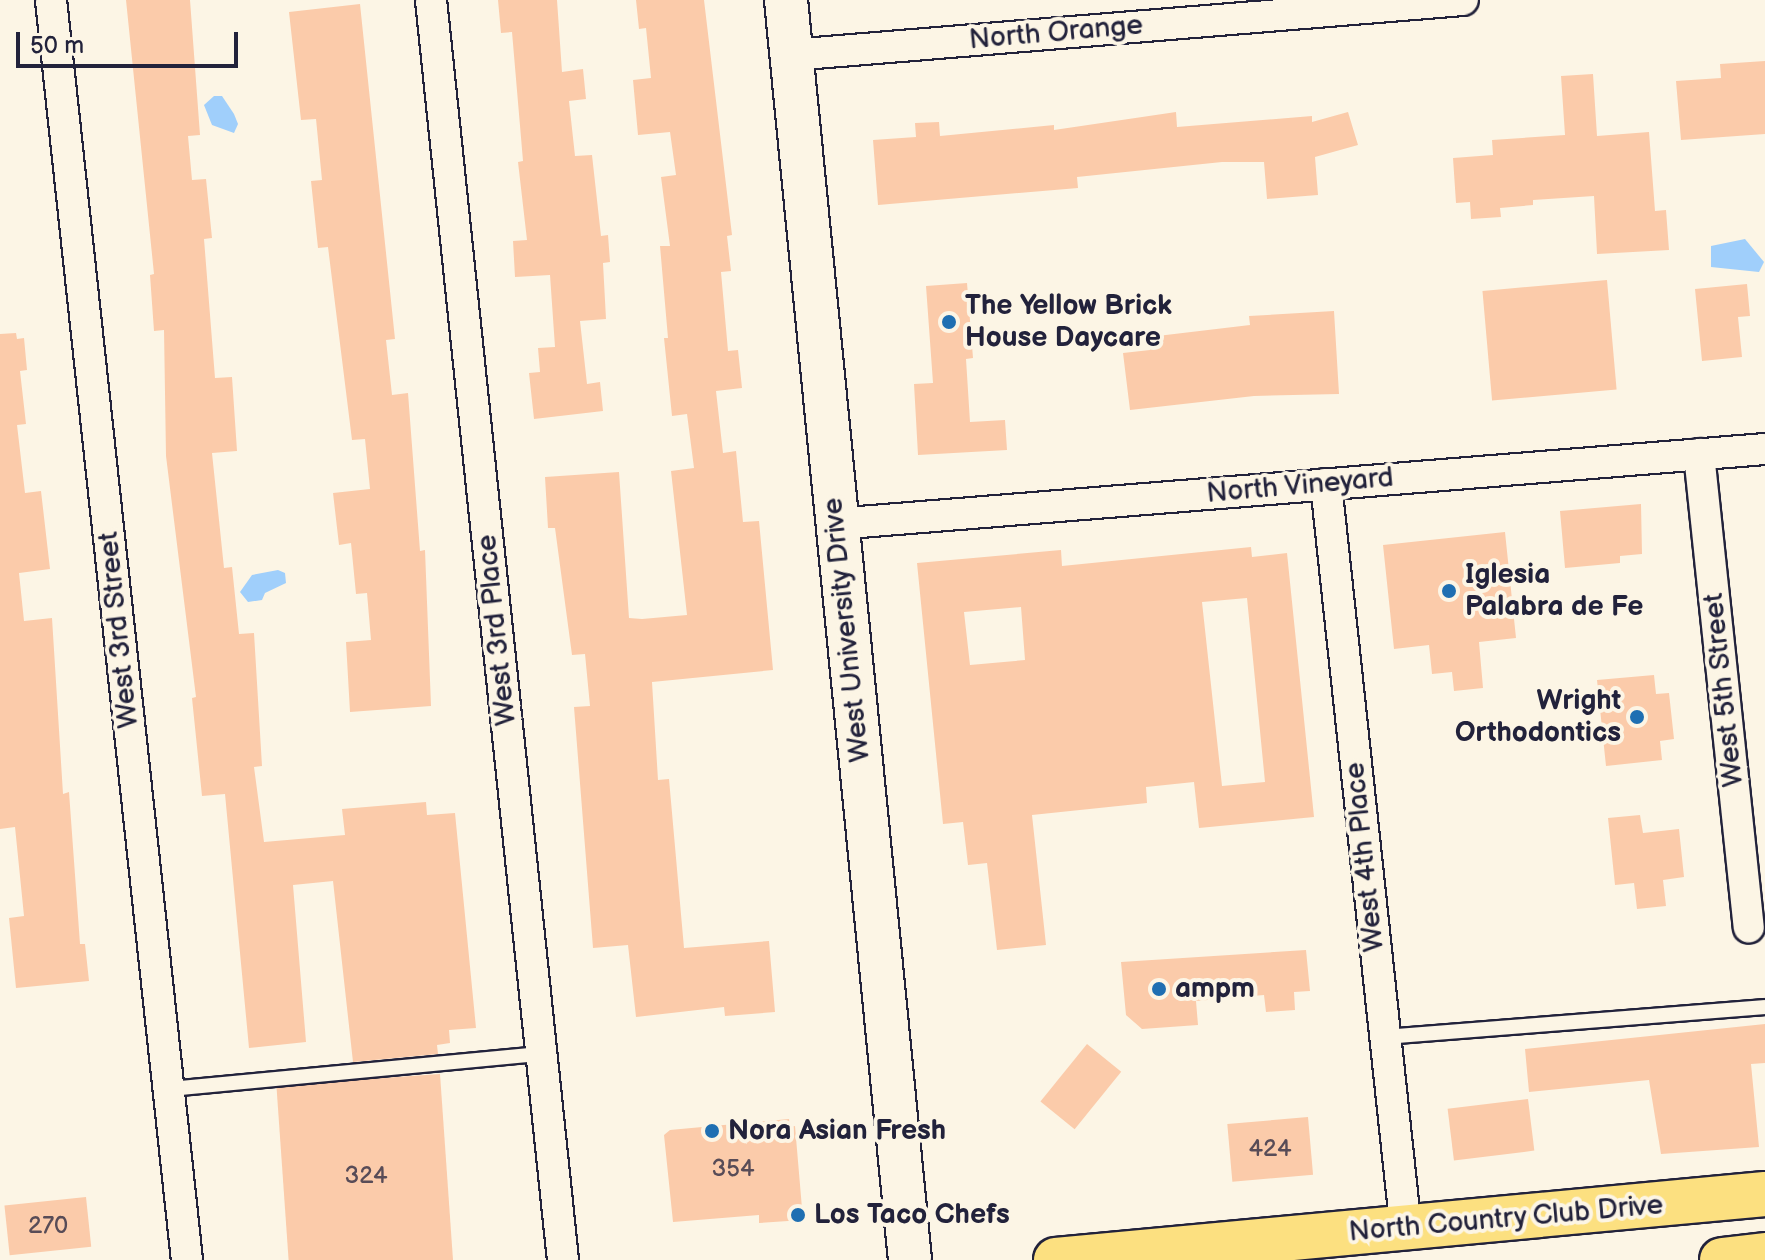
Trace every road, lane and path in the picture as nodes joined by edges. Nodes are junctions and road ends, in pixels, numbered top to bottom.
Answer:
1 (51, 0) edge
2 (431, 0) edge
3 (786, 0) edge
4 (1463, 0) edge
5 (791, 55) junction
6 (1765, 449) edge
7 (1699, 454) junction
8 (1326, 484) junction
9 (835, 524) junction
10 (1749, 927) dead end
11 (1765, 1007) edge
12 (1385, 1037) junction
13 (541, 1054) junction
14 (169, 1089) junction
15 (1765, 1194) edge
16 (1406, 1230) junction
17 (1765, 1255) edge
18 (187, 1260) edge
19 (563, 1260) edge
20 (910, 1260) edge
21 (1056, 1260) edge
22 (1722, 1260) edge

1 - 14 street, West 3rd Street
2 - 13 street, West 3rd Place
3 - 5 main road, West University Drive
4 - 5 street, North Orange
5 - 9 main road, West University Drive
6 - 7 street, North Vineyard
7 - 8 street, North Vineyard
7 - 10 street, West 5th Street
8 - 9 street, North Vineyard
8 - 12 street, West 4th Place
9 - 20 main road, West University Drive
11 - 12 lane
12 - 16 street, West 4th Place
13 - 14 lane
13 - 19 street, West 3rd Place
14 - 18 street, West 3rd Street
15 - 16 main road, North Country Club Drive
16 - 21 main road, North Country Club Drive
17 - 22 main road

